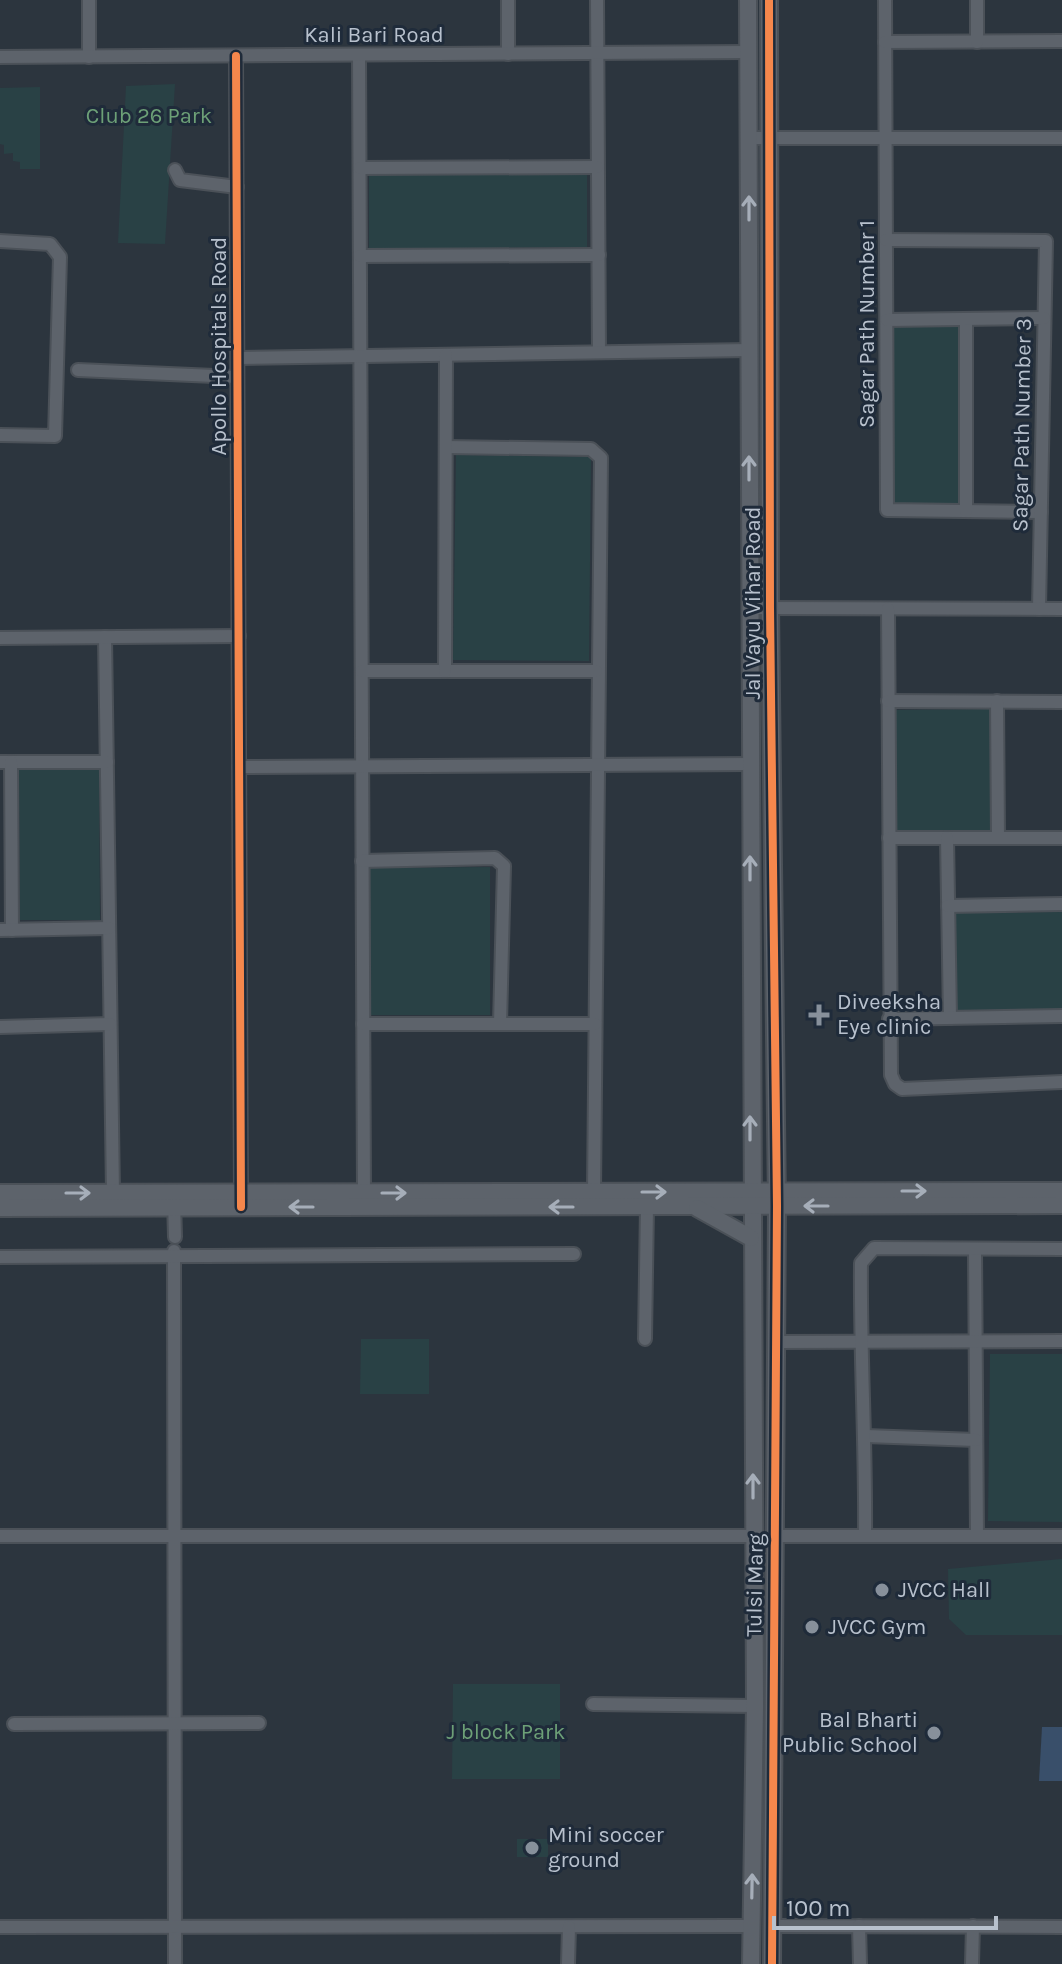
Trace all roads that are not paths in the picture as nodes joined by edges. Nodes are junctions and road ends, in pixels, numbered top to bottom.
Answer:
1 (89, 0) edge
2 (508, 0) edge
3 (597, 0) edge
4 (748, 0) edge
5 (769, 0) edge
6 (885, 0) edge
7 (977, 0) edge
8 (1062, 41) edge
9 (885, 42) junction
10 (977, 42) junction
11 (748, 52) junction
12 (508, 54) junction
13 (597, 54) junction
14 (359, 55) junction
15 (236, 56) junction
16 (0, 57) edge
17 (89, 57) junction
18 (749, 138) junction
19 (769, 138) junction
20 (886, 138) junction
21 (1062, 138) edge
22 (597, 167) junction
23 (360, 168) junction
24 (175, 170) dead end
25 (237, 187) junction
26 (886, 240) junction
27 (0, 241) edge
28 (599, 255) junction
29 (360, 256) junction
30 (1044, 318) junction
31 (966, 319) junction
32 (887, 320) junction
33 (749, 350) junction
34 (599, 352) junction
35 (446, 355) junction
36 (360, 356) junction
37 (238, 358) junction
38 (78, 370) dead end
39 (237, 377) junction
40 (0, 435) edge
41 (446, 447) junction
42 (966, 511) junction
43 (1041, 512) junction
44 (750, 608) junction
45 (770, 608) junction
46 (888, 609) junction
47 (1039, 609) junction
48 (1062, 609) edge
49 (239, 636) junction
50 (105, 637) junction
51 (0, 638) edge
52 (362, 671) junction
53 (445, 671) junction
54 (596, 671) junction
55 (888, 701) junction
56 (997, 701) junction
57 (1062, 702) edge
58 (6, 762) edge
59 (107, 762) junction
60 (596, 764) junction
61 (750, 764) junction
62 (362, 766) junction
63 (239, 767) junction
64 (889, 838) junction
65 (947, 838) junction
66 (998, 838) junction
67 (1062, 838) edge
68 (362, 861) junction
69 (1062, 904) edge
70 (948, 906) junction
71 (109, 928) junction
72 (6, 930) edge
73 (1062, 1016) edge
74 (950, 1018) junction
75 (889, 1019) junction
76 (110, 1024) junction
77 (363, 1024) junction
78 (500, 1024) junction
79 (595, 1024) junction
80 (0, 1027) edge
81 (1062, 1082) edge
82 (1062, 1191) edge
83 (594, 1192) junction
84 (0, 1193) edge
85 (113, 1193) junction
86 (364, 1193) junction
87 (751, 1199) junction
88 (777, 1199) junction
89 (174, 1200) junction
90 (241, 1200) junction
91 (1062, 1205) edge
92 (647, 1206) junction
93 (694, 1206) junction
94 (0, 1208) edge
95 (751, 1238) junction
96 (175, 1248) junction
97 (1062, 1249) edge
98 (975, 1250) junction
99 (574, 1254) dead end
100 (0, 1257) edge
101 (645, 1339) dead end
102 (860, 1341) junction
103 (975, 1341) junction
104 (1062, 1341) edge
105 (776, 1342) junction
106 (866, 1436) junction
107 (976, 1440) junction
108 (175, 1535) junction
109 (865, 1535) junction
110 (0, 1536) edge
111 (753, 1536) junction
112 (774, 1536) junction
113 (977, 1536) junction
114 (1062, 1536) edge
115 (593, 1704) dead end
116 (755, 1706) junction
117 (175, 1723) junction
118 (259, 1723) dead end
119 (14, 1724) dead end
120 (751, 1926) junction
121 (772, 1926) junction
122 (859, 1926) junction
123 (973, 1926) junction
124 (0, 1927) edge
125 (175, 1927) junction
126 (569, 1927) junction
127 (1062, 1927) edge
128 (175, 1964) edge
129 (568, 1964) edge
130 (751, 1964) edge
131 (772, 1964) edge
132 (860, 1964) edge
133 (972, 1964) edge

1 - 17 street
2 - 12 street
3 - 13 street
4 - 11 street, Jal Vayu Vihar Road
5 - 19 street, Jal Vayu Vihar Road
6 - 9 street, Sagar Path Number 1
7 - 10 street
8 - 10 street
9 - 10 street
9 - 20 street, Sagar Path Number 1
11 - 13 street, Kali Bari Road
11 - 18 street, Jal Vayu Vihar Road
12 - 13 street, Kali Bari Road
12 - 14 street, Kali Bari Road
13 - 22 street
14 - 15 street, Kali Bari Road
14 - 23 street
15 - 17 street, Kali Bari Road
15 - 25 street, Apollo Hospitals Road
16 - 17 street, Kali Bari Road
18 - 19 street
33 -> 18 street, Jal Vayu Vihar Road
19 - 20 street
19 - 45 street, Jal Vayu Vihar Road
20 - 21 street
20 - 26 street, Sagar Path Number 1
22 - 23 street
22 - 28 street
23 - 29 street
24 - 25 street
25 - 37 street, Apollo Hospitals Road
26 - 30 street, Sagar Path Number 3
26 - 32 street, Sagar Path Number 1
27 - 40 street
28 - 29 street
28 - 34 street
29 - 36 street
30 - 31 street
30 - 43 street, Sagar Path Number 3
31 - 32 street
31 - 42 street
32 - 42 street, Sagar Path Number 1
33 - 34 street
44 -> 33 street, Jal Vayu Vihar Road
34 - 35 street
35 - 36 street
35 - 41 street
36 - 37 street
36 - 52 street
37 - 39 street, Apollo Hospitals Road
38 - 39 street
39 - 49 street, Apollo Hospitals Road
41 - 53 street
41 - 54 street
42 - 43 street
43 - 47 street, Sagar Path Number 3
44 - 45 street
44 - 61 street, Jal Vayu Vihar Road
45 - 46 street
45 - 88 street, Jal Vayu Vihar Road
46 - 47 street
46 - 55 street
47 - 48 street
49 - 50 street
49 - 63 street, Apollo Hospitals Road
50 - 51 street
50 - 59 street
52 - 53 street
52 - 62 street
53 - 54 street
54 - 60 street
55 - 56 street
55 - 64 street
56 - 57 street
56 - 66 street
58 - 59 street
58 - 72 street
59 - 71 street
60 - 61 street
60 - 62 street
60 - 79 street
87 -> 61 street, Jal Vayu Vihar Road
62 - 63 street
62 - 68 street
63 - 90 street, Apollo Hospitals Road
64 - 65 street
64 - 75 street
65 - 66 street
65 - 70 street
66 - 67 street
68 - 77 street
68 - 78 street
69 - 70 street
70 - 74 street
71 - 72 street
71 - 76 street
73 - 74 street
74 - 75 street
75 - 81 street
76 - 80 street
76 - 85 street
77 - 78 street
77 - 86 street
78 - 79 street
79 - 83 street
88 -> 82 street
86 -> 83 street
83 -> 87 street
84 -> 85 street
85 - 89 street
86 - 90 street
87 - 88 street
87 - 93 street
87 - 95 street, Tulsi Marg
91 -> 88 street
88 - 105 street, Tulsi Marg
89 - 90 street
89 - 94 street
89 - 96 street
92 -> 90 street
92 - 93 street
92 - 101 street
93 - 95 street
111 -> 95 street, Tulsi Marg
96 - 99 street
96 - 100 street
96 - 108 street
97 - 98 street
98 - 102 street
98 - 103 street
102 - 103 street
102 - 105 street
102 - 106 street
103 - 104 street
103 - 107 street
105 - 112 street, Tulsi Marg
106 - 107 street
106 - 109 street
107 - 113 street
108 - 110 street
108 - 111 street
108 - 117 street
109 - 112 street
109 - 113 street
111 - 116 street, Tulsi Marg
112 - 121 street, Tulsi Marg
113 - 114 street
115 - 116 street
120 -> 116 street, Tulsi Marg
117 - 118 street
117 - 119 street
117 - 125 street
120 - 126 street
120 - 130 street, Tulsi Marg
121 - 122 street
121 - 131 street, Tulsi Marg
122 - 123 street
122 - 132 street
123 - 127 street
123 - 133 street
124 - 125 street
125 - 126 street
125 - 128 street
126 - 129 street

